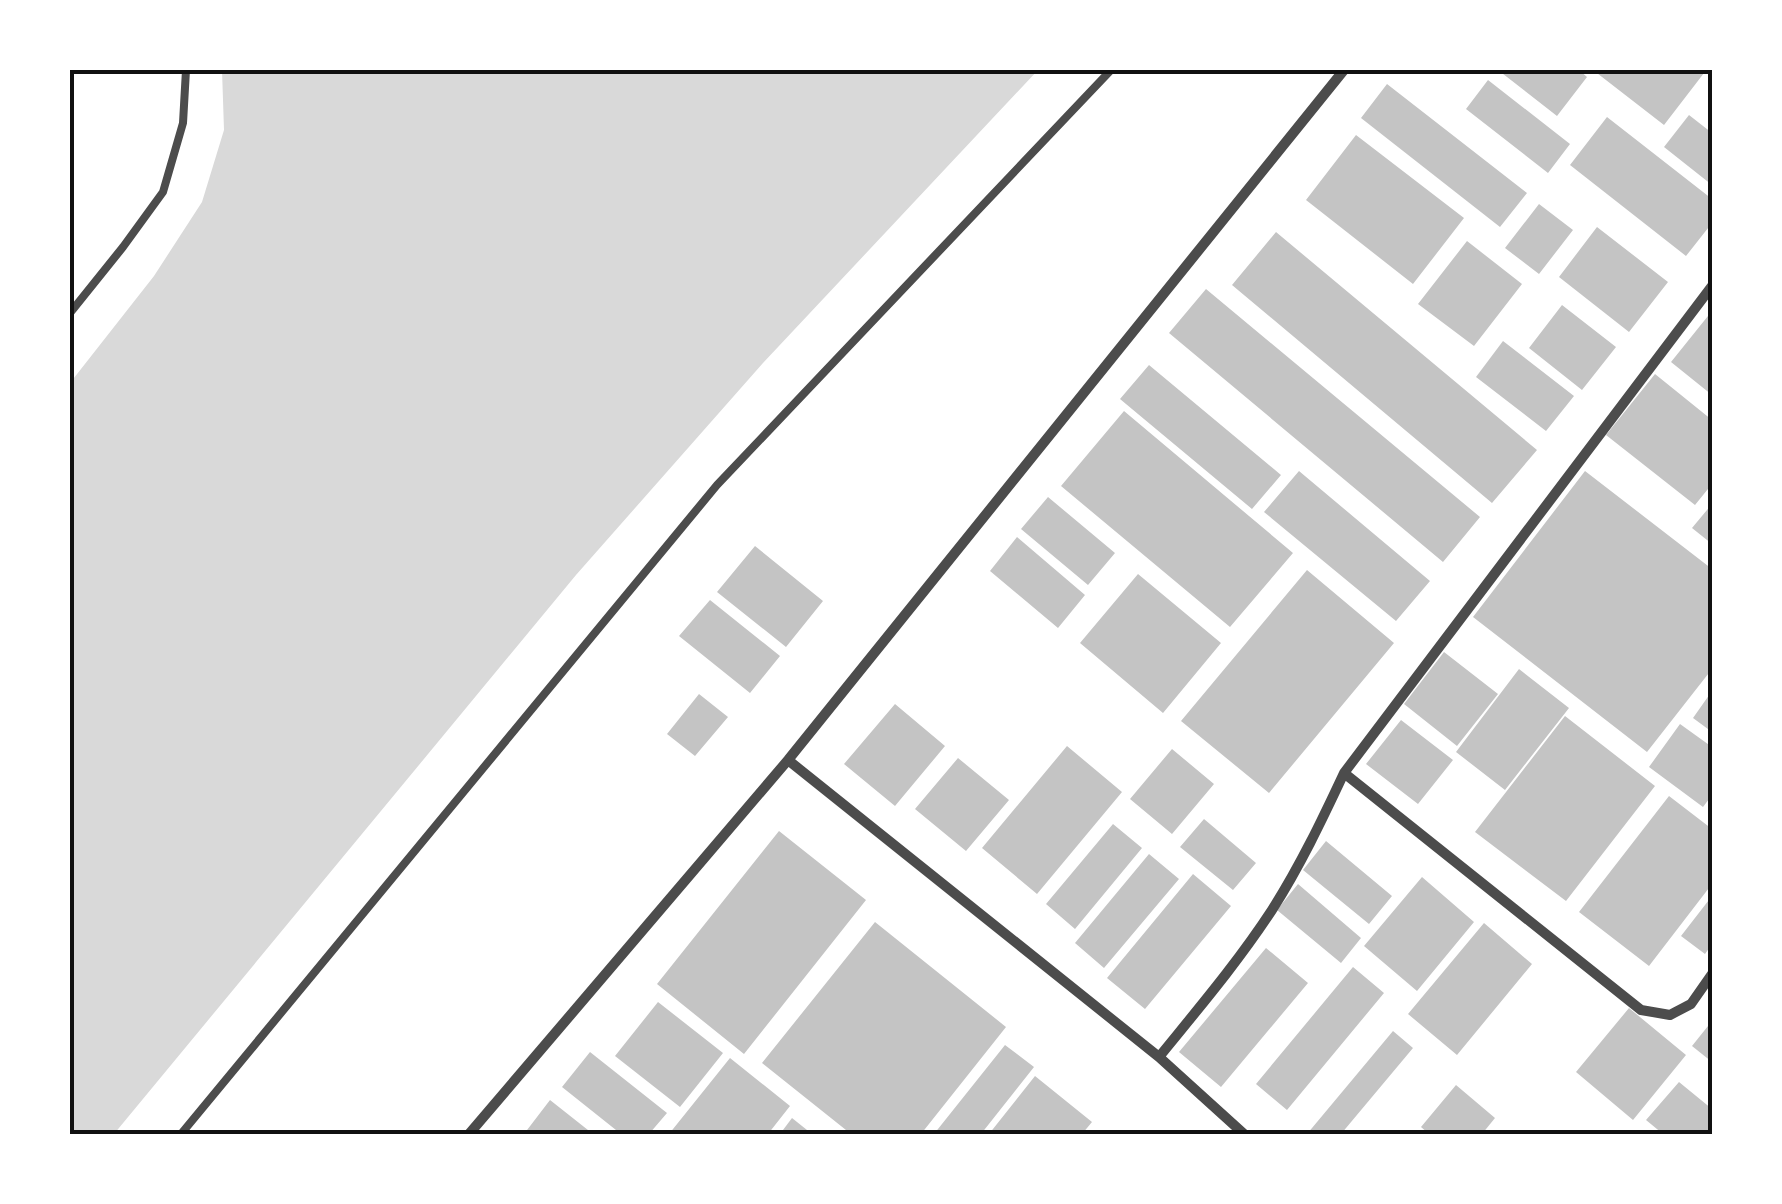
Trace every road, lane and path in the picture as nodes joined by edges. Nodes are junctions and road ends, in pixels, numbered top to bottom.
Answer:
1 (186, 70) edge
2 (1110, 70) edge
3 (1344, 70) edge
4 (1712, 286) edge
5 (70, 313) edge
6 (788, 760) junction
7 (1344, 773) junction
8 (1712, 974) edge
9 (1159, 1057) junction
10 (181, 1134) edge
11 (469, 1134) edge
12 (1244, 1134) edge

1 - 5 lane
2 - 10 lane
3 - 6 street
4 - 7 street
6 - 9 street
6 - 11 street
7 - 8 street
7 - 9 street
9 - 12 street

